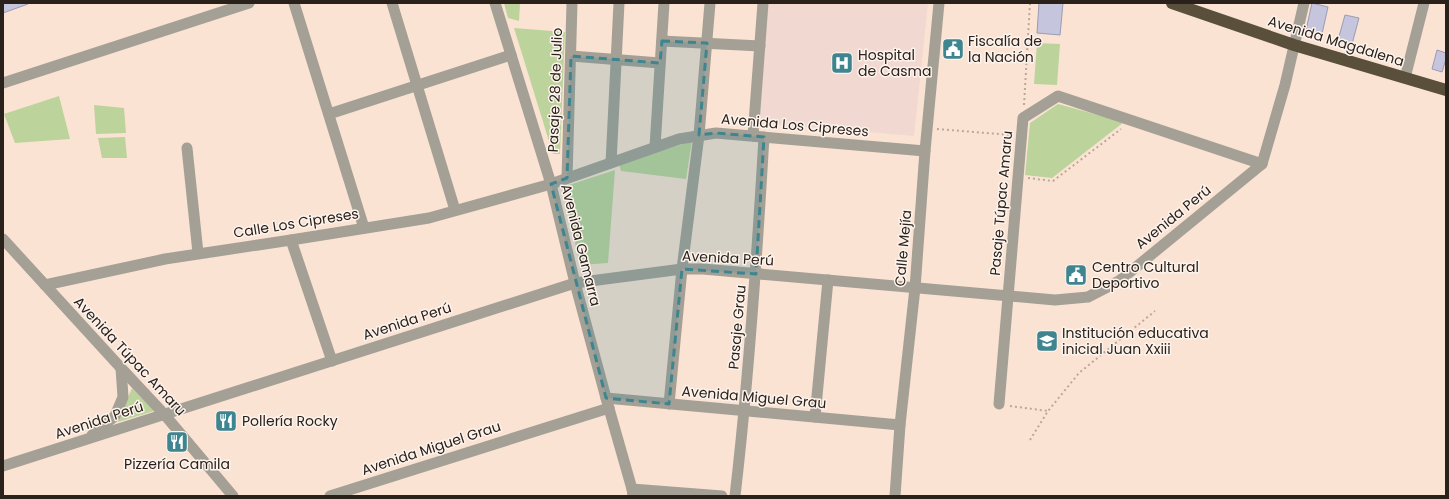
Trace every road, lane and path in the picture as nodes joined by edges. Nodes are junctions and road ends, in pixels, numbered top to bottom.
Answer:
1 (249, 3) edge
2 (294, 3) edge
3 (392, 3) edge
4 (495, 3) edge
5 (572, 3) edge
6 (619, 3) edge
7 (664, 3) edge
8 (710, 3) edge
9 (763, 3) edge
10 (937, 3) edge
11 (1030, 3) edge
12 (1172, 3) edge
13 (1304, 3) edge
14 (1424, 3) edge
15 (1193, 6) edge
16 (662, 41) junction
17 (707, 43) junction
18 (1294, 45) junction
19 (760, 46) junction
20 (511, 55) junction
21 (571, 56) junction
22 (616, 59) junction
23 (660, 62) junction
24 (1405, 78) junction
25 (3, 83) edge
26 (417, 86) junction
27 (1446, 90) edge
28 (329, 114) junction
29 (1024, 118) junction
30 (1131, 120) junction
31 (927, 128) junction
32 (699, 135) junction
33 (758, 136) junction
34 (1022, 136) junction
35 (655, 147) junction
36 (187, 148) dead end
37 (925, 151) junction
38 (611, 163) junction
39 (1262, 164) junction
40 (1018, 176) junction
41 (567, 178) junction
42 (551, 184) junction
43 (455, 210) junction
44 (364, 228) junction
45 (3, 239) edge
46 (291, 240) junction
47 (198, 253) junction
48 (682, 268) junction
49 (756, 274) junction
50 (828, 280) junction
51 (575, 283) junction
52 (45, 285) junction
53 (915, 288) junction
54 (1008, 296) junction
55 (1155, 311) dead end
56 (332, 361) junction
57 (121, 368) junction
58 (607, 403) junction
59 (669, 404) junction
60 (999, 404) joint
61 (745, 411) junction
62 (1048, 411) junction
63 (164, 414) junction
64 (815, 417) junction
65 (900, 425) junction
66 (87, 440) junction
67 (1030, 440) dead end
68 (3, 466) edge
69 (633, 492) edge
70 (233, 496) edge
71 (330, 496) edge
72 (722, 496) edge
73 (735, 496) edge
74 (895, 496) edge

1 - 25 street
2 - 28 street
3 - 26 street
4 - 20 street, Avenida Gamarra
5 - 21 street, Pasaje 28 de Julio
6 - 22 street
7 - 16 street
8 - 17 street
9 - 19 street, Pasaje Grau
10 - 31 street, Calle Mejía
11 - 29 path, Pasaje Túpac Amaru
12 - 15 highway, Avenida Magdalena
13 - 18 street
14 - 24 street
15 - 18 highway, Avenida Magdalena
16 - 17 street
16 - 23 street
17 - 19 street
17 - 32 street
18 - 24 highway, Avenida Magdalena
18 - 39 street
19 - 33 street, Pasaje Grau
20 - 26 street
20 - 42 street, Avenida Gamarra
21 - 22 street
21 - 41 street, Pasaje 28 de Julio
22 - 23 street
22 - 38 street
23 - 35 street
24 - 27 highway, Avenida Magdalena
26 - 28 street
26 - 43 street
28 - 44 street
29 - 30 street
29 - 34 street, Pasaje Túpac Amaru
30 - 39 street
30 - 40 path
31 - 34 path
31 - 37 street, Calle Mejía
32 - 33 street, Avenida Los Cipreses
32 - 35 street, Avenida Los Cipreses
32 - 48 street
33 - 37 street, Avenida Los Cipreses
33 - 49 street, Pasaje Grau
34 - 40 street, Pasaje Túpac Amaru
35 - 38 street, Avenida Los Cipreses
36 - 47 street
37 - 53 street, Calle Mejía
38 - 41 street, Avenida Los Cipreses
39 - 54 street, Avenida Perú
40 - 54 street, Pasaje Túpac Amaru
41 - 42 street, Avenida Los Cipreses
42 - 43 street, Calle Los Cipreses
42 - 51 street, Avenida Gamarra
43 - 44 street, Calle Los Cipreses
44 - 46 street, Calle Los Cipreses
45 - 52 street, Avenida Túpac Amaru
46 - 47 street, Calle Los Cipreses
46 - 56 street
47 - 52 street, Calle Los Cipreses
48 - 49 street, Avenida Perú
48 - 51 street, Avenida Perú
48 - 59 street
49 - 50 street, Avenida Perú
49 - 61 street, Pasaje Grau
50 - 53 street, Avenida Perú
50 - 64 street
51 - 56 street, Avenida Perú
51 - 58 street, Avenida Gamarra
52 - 57 street, Avenida Túpac Amaru
53 - 54 street, Avenida Perú
53 - 65 street, Calle Mejía
54 - 60 street, Pasaje Túpac Amaru
55 - 62 path
56 - 63 street, Avenida Perú
57 - 63 street, Avenida Túpac Amaru
57 - 66 street
58 - 59 street, Avenida Miguel Grau
58 - 69 street, Avenida Gamarra
58 - 71 street, Avenida Miguel Grau
59 - 61 street, Avenida Miguel Grau
60 - 62 path
61 - 64 street, Avenida Miguel Grau
61 - 73 street, Pasaje Grau
62 - 67 path
63 - 66 street, Avenida Perú
63 - 70 street, Avenida Túpac Amaru
64 - 65 street, Avenida Miguel Grau
65 - 74 street, Calle Mejía
66 - 68 street, Avenida Perú
69 - 72 street

